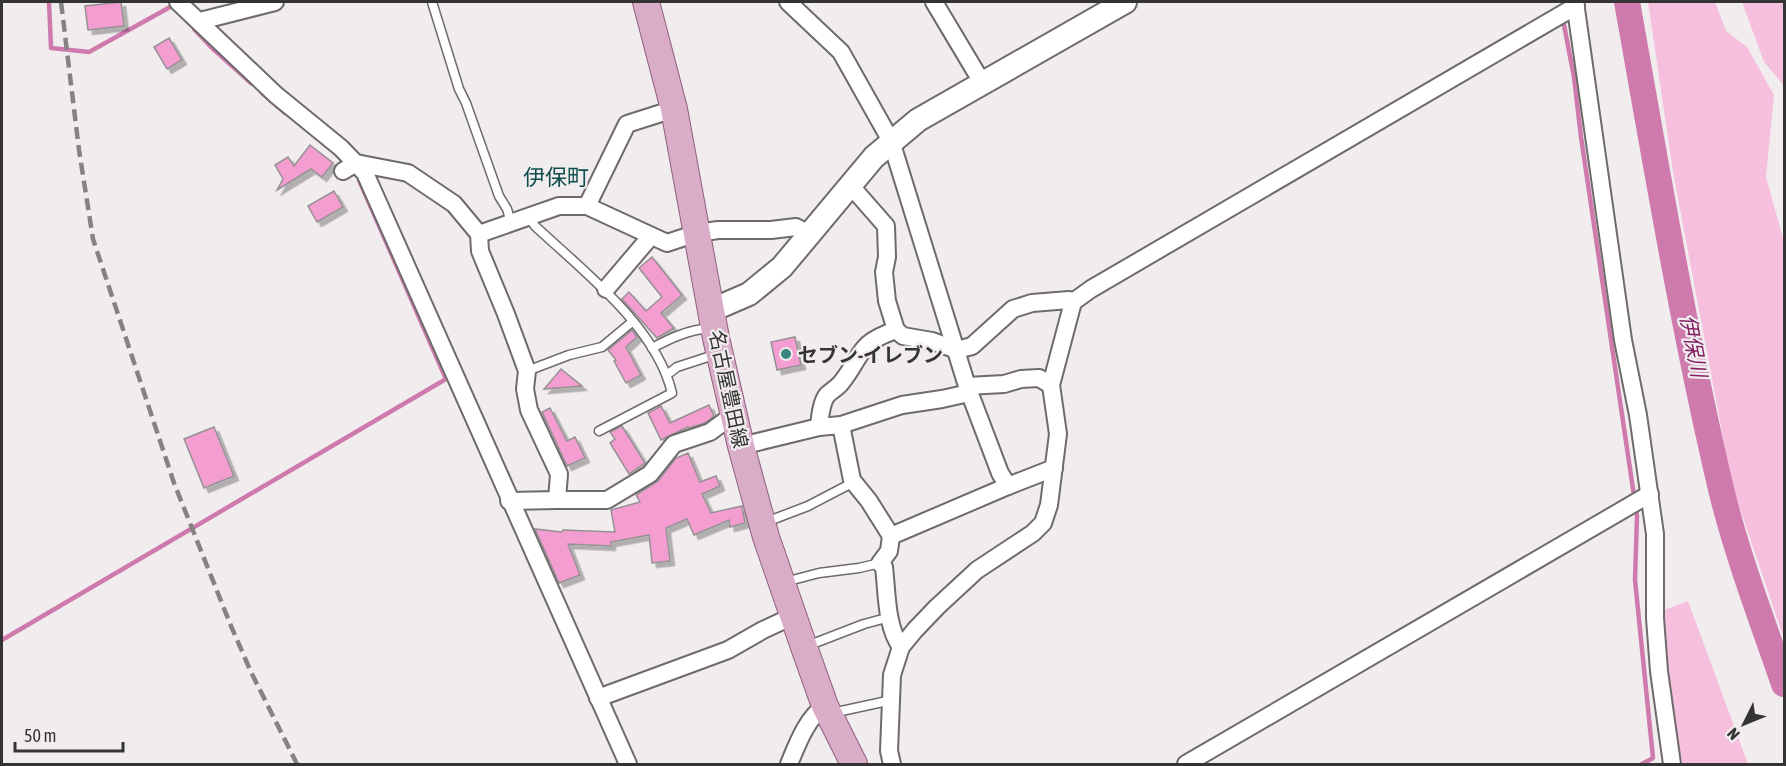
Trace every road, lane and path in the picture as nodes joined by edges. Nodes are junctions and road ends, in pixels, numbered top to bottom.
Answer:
1 (178, 2) edge
2 (275, 2) edge
3 (432, 2) edge
4 (646, 2) edge
5 (788, 2) edge
6 (934, 2) edge
7 (1125, 2) edge
8 (1575, 4) edge
9 (200, 21) junction
10 (983, 84) junction
11 (674, 109) junction
12 (891, 141) junction
13 (350, 166) junction
14 (850, 185) junction
15 (587, 207) junction
16 (529, 217) junction
17 (512, 223) junction
18 (697, 233) junction
19 (479, 234) junction
20 (809, 234) junction
21 (651, 236) junction
22 (606, 289) junction
23 (1073, 302) junction
24 (713, 319) junction
25 (632, 322) junction
26 (896, 330) junction
27 (652, 348) junction
28 (957, 350) junction
29 (720, 353) junction
30 (527, 371) junction
31 (668, 374) junction
32 (1051, 385) junction
33 (968, 389) junction
34 (733, 415) junction
35 (842, 425) junction
36 (819, 427) junction
37 (599, 430) dead end
38 (741, 446) junction
39 (1054, 468) junction
40 (854, 482) junction
41 (1008, 486) junction
42 (1647, 496) junction
43 (557, 500) junction
44 (509, 501) junction
45 (762, 523) junction
46 (891, 536) junction
47 (880, 563) junction
48 (782, 583) junction
49 (793, 616) junction
50 (891, 617) junction
51 (804, 647) junction
52 (901, 648) junction
53 (598, 698) junction
54 (892, 700) junction
55 (827, 710) junction
56 (628, 765) edge
57 (789, 765) edge
58 (854, 765) edge
59 (892, 765) edge
60 (1186, 765) edge
61 (1672, 765) edge

1 - 9 street
2 - 9 street
3 - 17 lane
4 - 11 main road, 名古屋豊田線
5 - 12 street
6 - 10 street
7 - 10 street
8 - 23 street
8 - 42 street
9 - 13 street
10 - 12 street
11 - 15 street
11 - 18 main road, 名古屋豊田線
12 - 14 street
12 - 28 street
13 - 19 street
13 - 44 street
14 - 20 street
14 - 26 street
15 - 16 street
15 - 21 street
16 - 17 street
16 - 22 lane
17 - 19 street
18 - 20 street
18 - 21 street
18 - 24 main road, 名古屋豊田線
19 - 30 street
20 - 24 street
21 - 22 street
22 - 25 lane
23 - 28 street
23 - 32 street
24 - 27 lane
24 - 29 main road, 名古屋豊田線
25 - 27 lane
25 - 30 lane
26 - 28 street
26 - 36 street
27 - 31 lane
28 - 33 street
29 - 31 lane
29 - 34 main road, 名古屋豊田線
30 - 43 street
31 - 37 lane
32 - 33 street
32 - 39 street
33 - 35 street
33 - 41 street
34 - 38 main road, 名古屋豊田線
34 - 43 street
35 - 36 street
35 - 40 street
36 - 38 street
38 - 45 main road, 名古屋豊田線
39 - 41 street
39 - 52 street
40 - 45 lane
40 - 46 street
41 - 46 street
42 - 60 street
42 - 61 street
43 - 44 street
44 - 53 street
45 - 48 main road, 名古屋豊田線
46 - 47 street
47 - 48 lane
47 - 50 street
48 - 49 main road, 名古屋豊田線
49 - 51 main road, 名古屋豊田線
49 - 53 street
50 - 51 lane
50 - 52 street
51 - 55 main road, 名古屋豊田線
52 - 54 street
53 - 56 street
54 - 55 lane
54 - 59 street
55 - 57 street
55 - 58 main road, 名古屋豊田線

